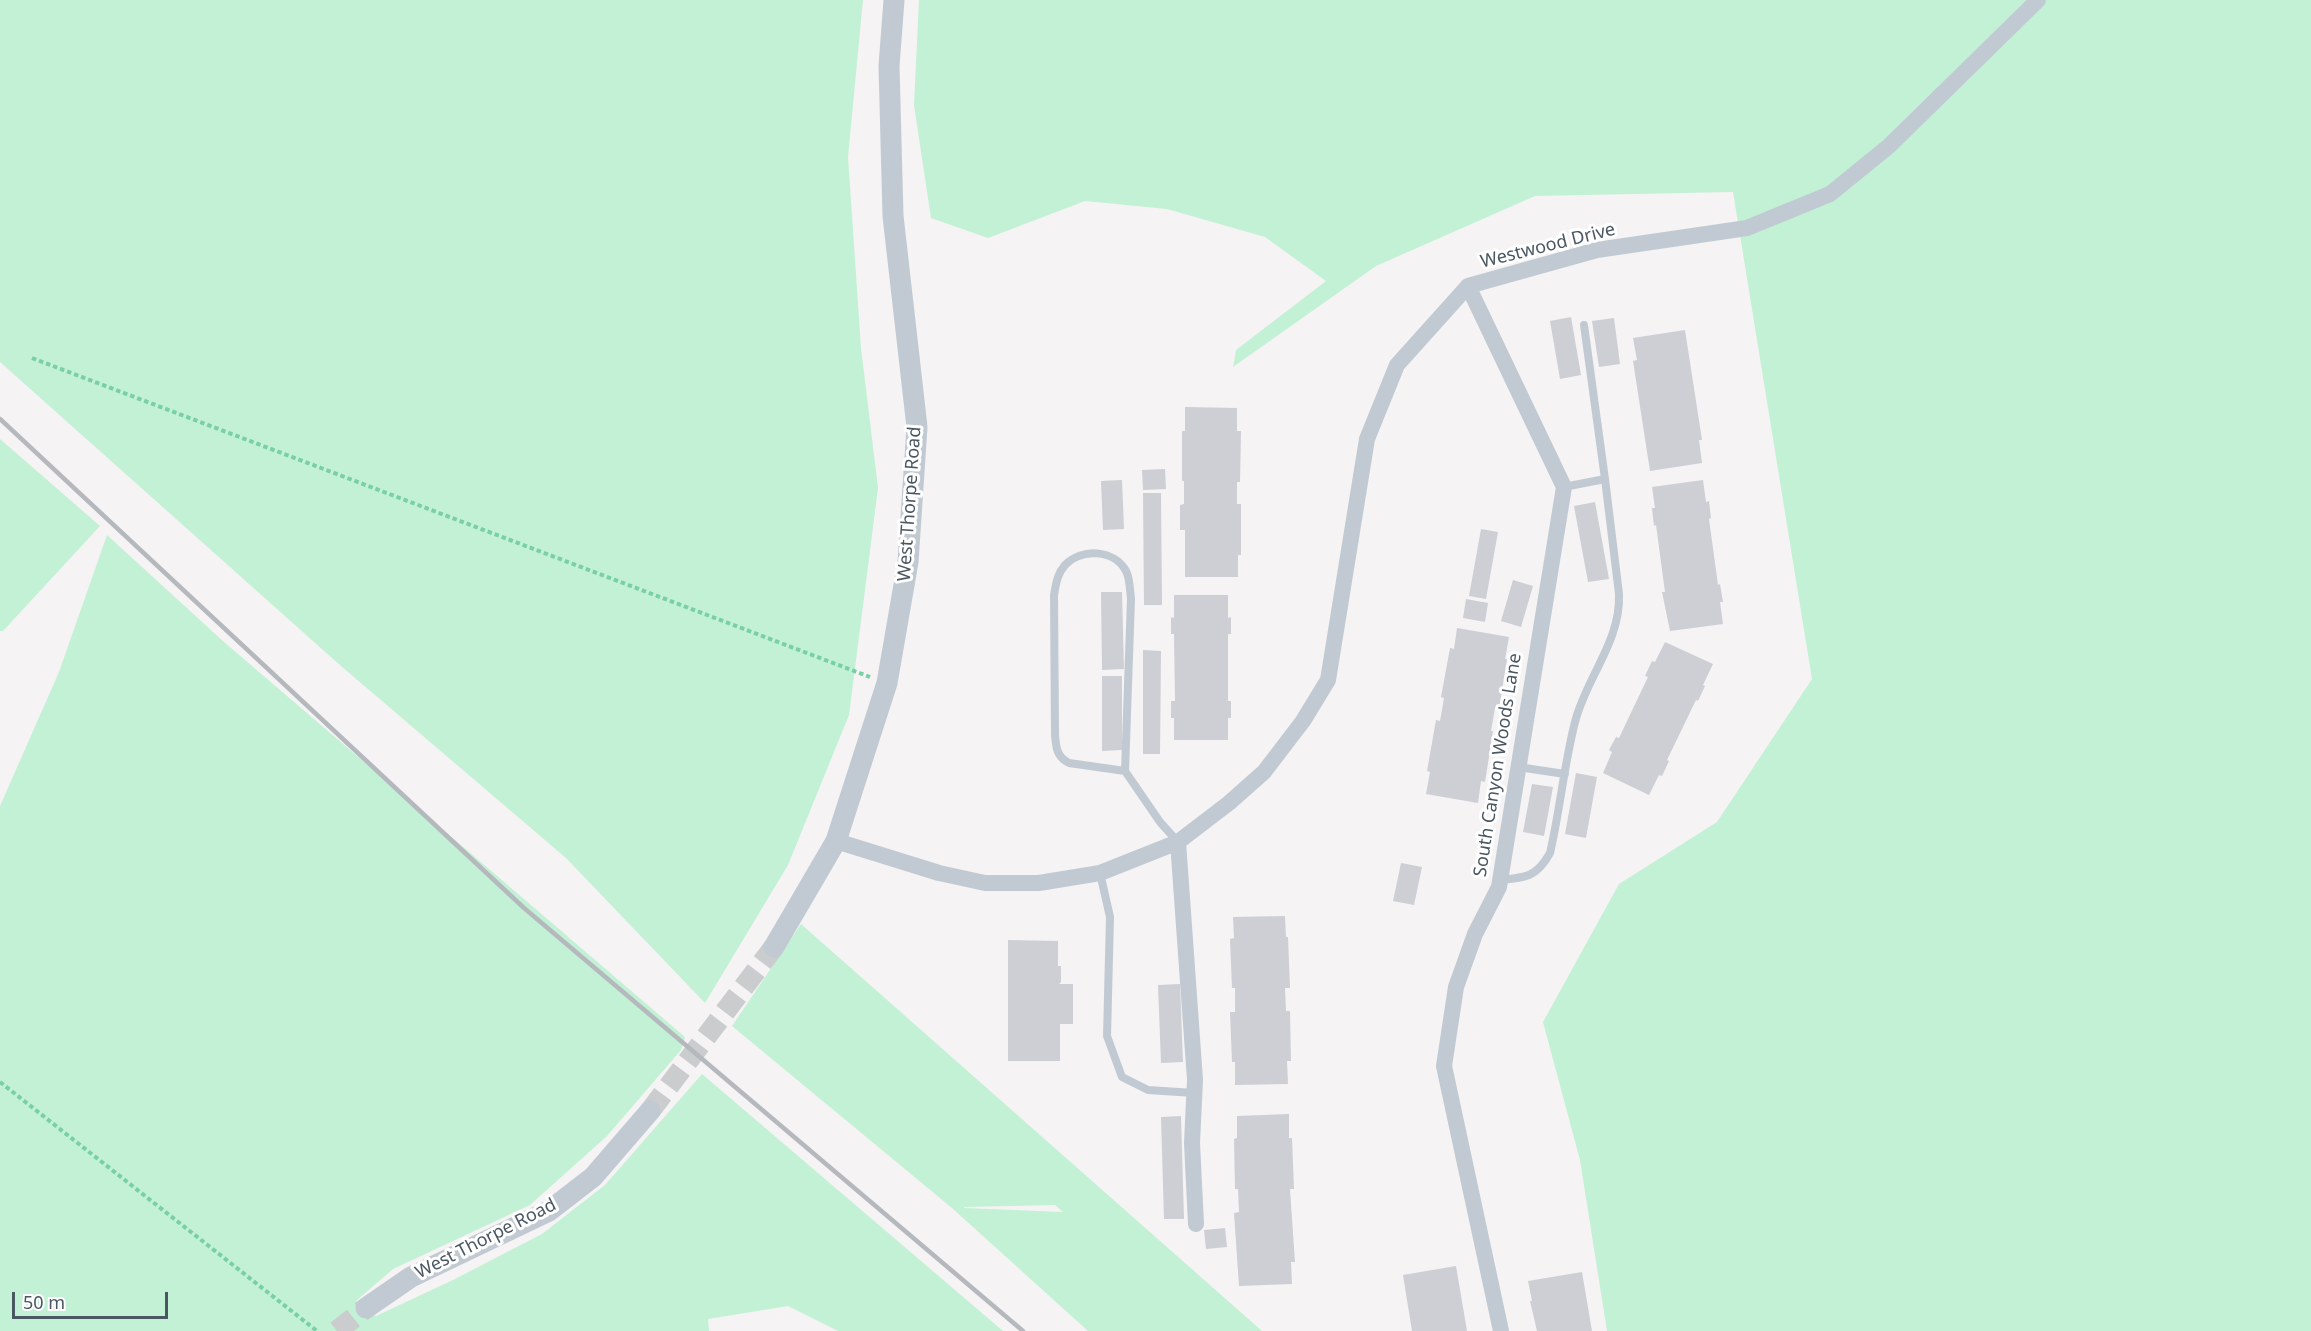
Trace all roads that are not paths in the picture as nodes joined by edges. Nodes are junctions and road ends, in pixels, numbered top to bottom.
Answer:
1 (894, 0) edge
2 (2038, 0) edge
3 (1468, 286) junction
4 (1584, 325) dead end
5 (1605, 479) junction
6 (1564, 487) junction
7 (1518, 767) junction
8 (1125, 771) junction
9 (1565, 774) junction
10 (836, 841) junction
11 (1178, 842) junction
12 (1100, 873) junction
13 (1500, 880) junction
14 (774, 947) tunnel mouth
15 (1194, 1093) junction
16 (650, 1111) tunnel mouth
17 (1196, 1224) dead end
18 (366, 1308) tunnel mouth
19 (1501, 1331) edge

1 - 10 street, West Thorpe Road
2 - 3 street, Westwood Drive
3 - 6 street
3 - 11 street, Westwood Drive
4 - 5 lane
5 - 6 lane
5 - 9 lane
6 - 7 street, South Canyon Woods Lane
7 - 9 lane
7 - 13 street, South Canyon Woods Lane
8 - 8 lane
8 - 11 lane
9 - 13 lane
10 - 12 street, Westwood Drive
10 - 14 street, West Thorpe Road
11 - 12 street, Westwood Drive
11 - 15 street
12 - 15 lane
13 - 19 street, South Canyon Woods Lane
15 - 17 street
16 - 18 street, West Thorpe Road

